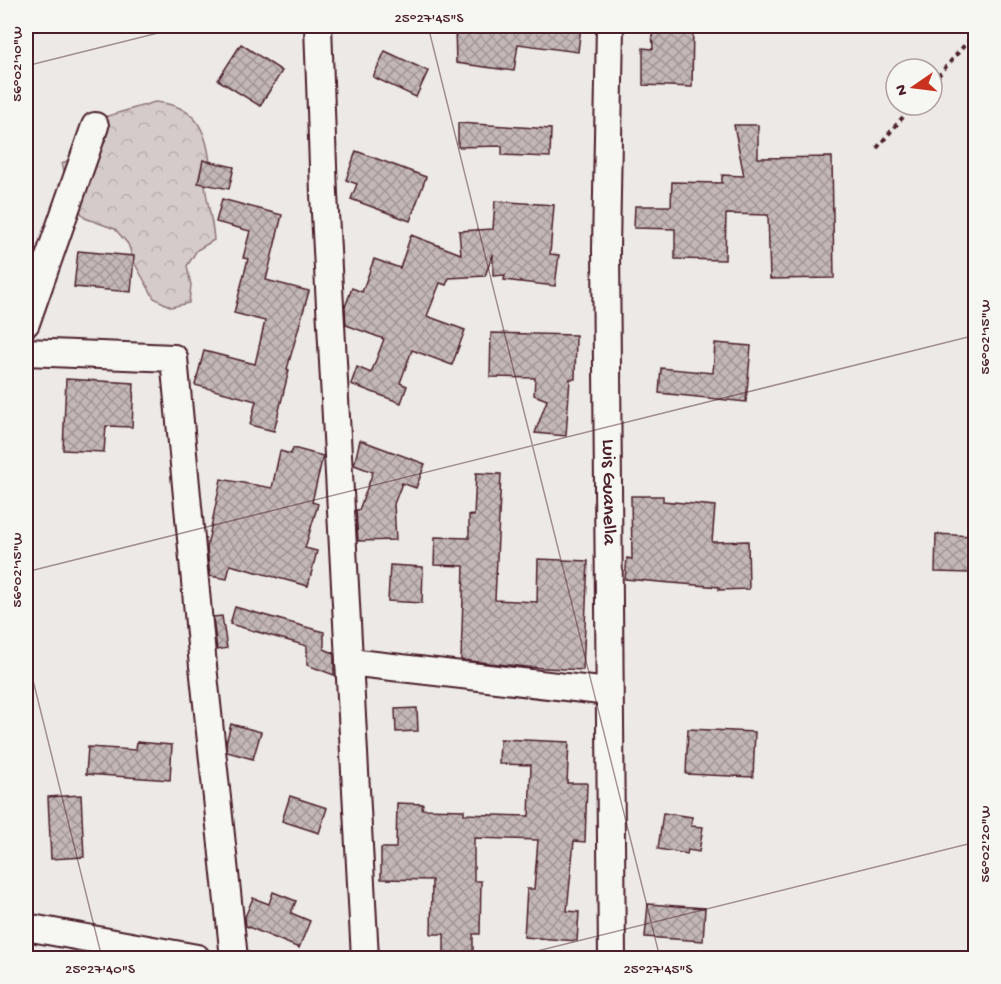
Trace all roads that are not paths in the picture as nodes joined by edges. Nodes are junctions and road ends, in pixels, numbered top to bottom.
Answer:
1 (318, 26) edge
2 (610, 26) edge
3 (95, 126) dead end
4 (26, 323) edge
5 (26, 352) edge
6 (349, 662) junction
7 (609, 692) junction
8 (26, 927) edge
9 (197, 958) edge
10 (234, 958) edge
11 (365, 958) edge
12 (612, 958) edge

1 - 6 street
2 - 7 street, Luis Guanella
3 - 4 street
5 - 10 street
6 - 7 street
6 - 11 street
7 - 12 street, Luis Guanella
8 - 9 street

